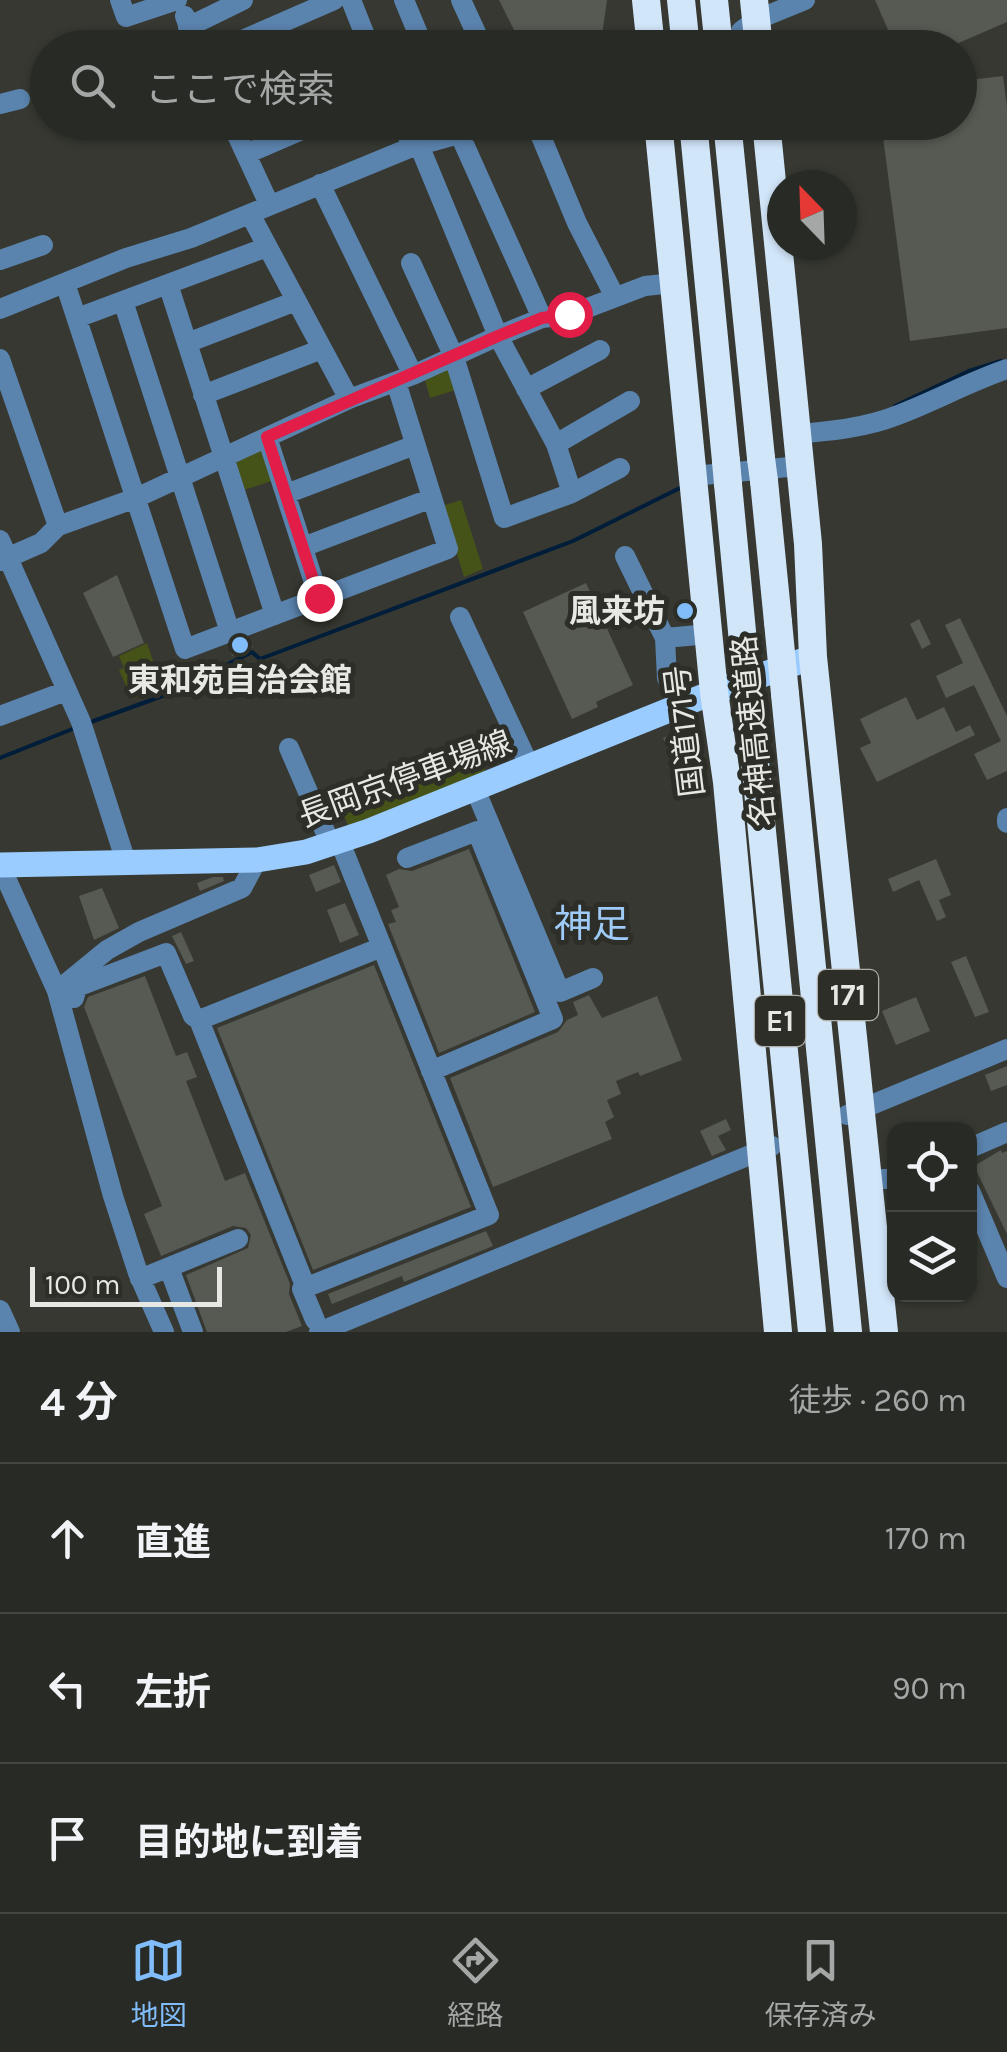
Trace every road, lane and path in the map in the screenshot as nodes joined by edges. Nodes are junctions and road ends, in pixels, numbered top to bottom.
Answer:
1 (120, 0) edge
2 (178, 0) edge
3 (243, 0) edge
4 (334, 0) edge
5 (351, 0) edge
6 (404, 0) edge
7 (461, 0) edge
8 (646, 0) edge
9 (681, 0) edge
10 (714, 0) edge
11 (805, 0) edge
12 (746, 29) edge
13 (189, 30) edge
14 (203, 30) edge
15 (265, 30) edge
16 (361, 30) edge
17 (416, 30) edge
18 (475, 30) edge
19 (649, 30) edge
20 (684, 30) edge
21 (240, 140) edge
22 (278, 140) edge
23 (412, 140) edge
24 (430, 140) edge
25 (462, 140) edge
26 (542, 140) edge
27 (660, 140) edge
28 (695, 140) edge
29 (729, 140) edge
30 (768, 140) edge
31 (416, 146) junction
32 (246, 154) junction
33 (320, 184) junction
34 (260, 209) junction
35 (43, 245) dead end
36 (267, 246) junction
37 (0, 260) edge
38 (411, 264) dead end
39 (65, 283) junction
40 (168, 284) junction
41 (674, 284) junction
42 (615, 297) junction
43 (123, 301) junction
44 (296, 301) junction
45 (0, 309) edge
46 (77, 318) junction
47 (542, 318) junction
48 (498, 336) junction
49 (186, 343) junction
50 (322, 349) junction
51 (600, 350) dead end
52 (454, 357) junction
53 (0, 359) edge
54 (1007, 369) edge
55 (405, 378) junction
56 (526, 389) junction
57 (203, 395) junction
58 (349, 400) junction
59 (630, 401) dead end
60 (797, 434) junction
61 (267, 437) junction
62 (415, 444) junction
63 (556, 444) junction
64 (224, 457) junction
65 (800, 466) junction
66 (620, 468) dead end
67 (180, 477) junction
68 (693, 482) junction
69 (572, 493) junction
70 (286, 494) junction
71 (136, 498) junction
72 (432, 498) junction
73 (58, 526) junction
74 (303, 547) junction
75 (2, 553) edge
76 (625, 556) dead end
77 (319, 598) junction
78 (274, 616) junction
79 (460, 618) dead end
80 (230, 632) junction
81 (708, 634) junction
82 (665, 638) junction
83 (813, 657) junction
84 (66, 691) junction
85 (714, 692) junction
86 (679, 706) junction
87 (0, 716) edge
88 (289, 748) dead end
89 (530, 767) junction
90 (475, 789) junction
91 (335, 844) junction
92 (407, 858) dead end
93 (257, 860) junction
94 (126, 862) junction
95 (0, 865) edge
96 (382, 948) junction
97 (593, 978) dead end
98 (66, 994) junction
99 (199, 1020) junction
100 (1007, 1049) edge
101 (431, 1071) junction
102 (854, 1112) junction
103 (1007, 1132) edge
104 (977, 1145) edge
105 (767, 1148) junction
106 (885, 1190) edge
107 (977, 1207) edge
108 (238, 1239) dead end
109 (169, 1268) junction
110 (1007, 1278) edge
111 (140, 1279) junction
112 (306, 1288) junction
113 (0, 1310) edge
114 (317, 1326) edge
115 (10, 1332) edge
116 (164, 1332) edge
117 (192, 1332) edge
118 (778, 1332) edge
119 (812, 1332) edge
120 (848, 1332) edge
121 (884, 1332) edge

1 - 2 street
2 - 13 street
3 - 14 street
4 - 15 street
5 - 16 street
6 - 17 street
7 - 18 street
8 - 19 highway
9 - 20 highway
10 - 12 highway
11 - 12 street
21 - 32 street
22 - 32 street
23 - 31 street
24 - 31 street
25 - 47 street
26 - 42 street
27 - 41 highway, 国道171号
28 - 119 highway, 名神高速道路 / E1, bridge
29 - 120 highway, 名神高速道路 / E1, bridge
30 - 60 highway, 171
31 - 33 street
31 - 48 street
32 - 34 street
33 - 34 street
33 - 55 street
34 - 36 street
34 - 39 street
35 - 37 street
36 - 40 street
36 - 44 street
38 - 52 street
39 - 45 street
39 - 46 street
40 - 43 street
40 - 49 street
41 - 42 street
41 - 68 highway, 国道171号
42 - 47 street
43 - 46 street
43 - 67 street
44 - 49 street
44 - 50 street
46 - 71 street
47 - 48 street
48 - 52 street
48 - 56 street
49 - 57 street
50 - 57 street
50 - 58 street
51 - 56 street
52 - 55 street
52 - 69 street
53 - 73 street
54 - 60 street
55 - 58 street
55 - 62 street
56 - 63 street
57 - 64 street
58 - 61 street
59 - 63 street
60 - 65 highway, 171
61 - 64 street
61 - 70 street
62 - 70 street
62 - 72 street
63 - 69 street
64 - 67 street
64 - 78 street
65 - 68 street
65 - 83 highway, 171
66 - 69 street
67 - 71 street
67 - 80 street
68 - 81 highway, 国道171号
70 - 74 street
71 - 73 street
71 - 80 street
72 - 74 street
72 - 77 street
73 - 75 street
74 - 77 street
75 - 84 street
76 - 82 street
77 - 78 street
78 - 80 street
79 - 89 street
81 - 82 street
81 - 85 highway, 国道171号
82 - 86 street
83 - 85 main road, 長岡京停車場線
83 - 102 highway, 171
84 - 87 street
84 - 94 street
85 - 86 main road, 長岡京停車場線
85 - 105 highway, 国道171号
86 - 89 main road, 長岡京停車場線
88 - 91 street
89 - 90 main road, 長岡京停車場線
90 - 91 main road, 長岡京停車場線
90 - 97 street
91 - 93 main road, 長岡京停車場線
91 - 96 street
92 - 101 street
93 - 94 main road, 長岡京停車場線
93 - 98 street
94 - 95 main road, 長岡京停車場線
95 - 98 street
96 - 99 street
96 - 101 street
98 - 99 street
98 - 111 street
99 - 112 street
100 - 102 street
101 - 112 street
102 - 106 highway, 171
103 - 104 street
105 - 114 street
105 - 118 highway, 国道171号
106 - 121 highway, 171
107 - 110 street
108 - 109 street
109 - 111 street
109 - 117 street
111 - 116 street
112 - 114 street
113 - 115 street

